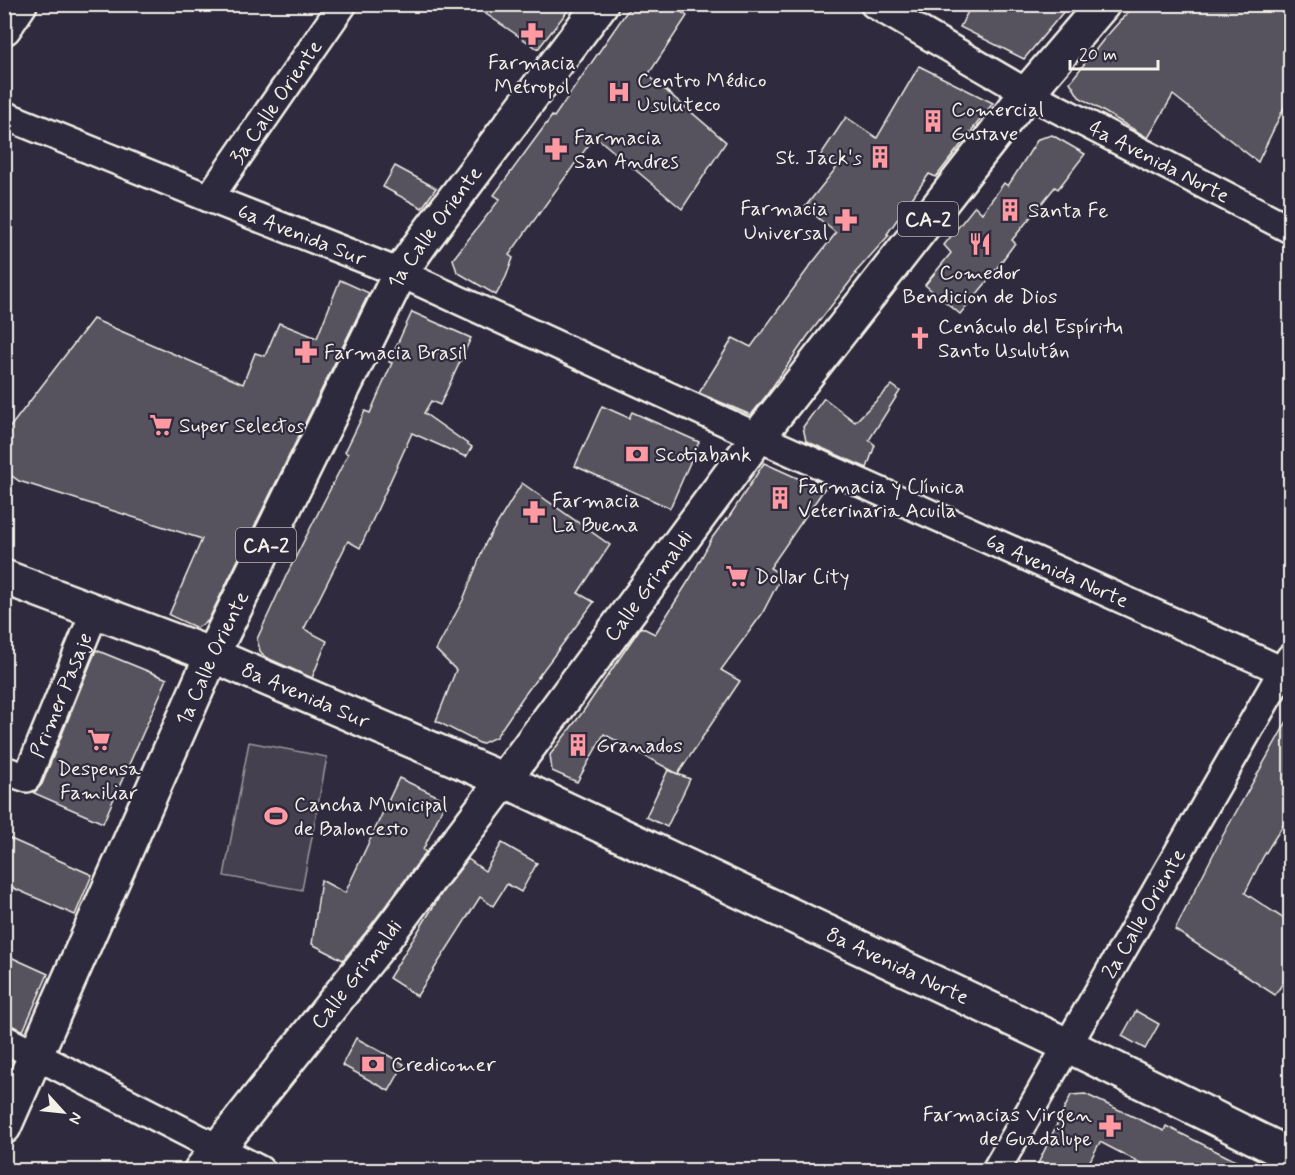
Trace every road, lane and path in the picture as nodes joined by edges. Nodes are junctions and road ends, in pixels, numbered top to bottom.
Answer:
1 (20, 4) edge
2 (343, 4) edge
3 (601, 4) edge
4 (874, 4) edge
5 (1103, 4) edge
6 (4, 28) edge
7 (1027, 93) junction
8 (4, 115) edge
9 (208, 198) junction
10 (1290, 229) edge
11 (400, 273) junction
12 (758, 436) junction
13 (4, 577) edge
14 (95, 611) junction
15 (212, 655) junction
16 (1288, 667) edge
17 (16, 774) edge
18 (504, 780) junction
19 (4, 1039) edge
20 (1067, 1045) junction
21 (37, 1055) junction
22 (4, 1127) edge
23 (1290, 1155) edge
24 (210, 1159) edge
25 (256, 1170) edge
26 (996, 1170) edge

1 - 6 main road
2 - 9 street, 3a Calle Oriente
3 - 11 main road, 1a Calle Oriente / CA-2
4 - 7 street, 4a Avenida Norte
5 - 7 main road, Calle Grimaldi / CA-2
7 - 10 street, 4a Avenida Norte
7 - 12 main road, Calle Grimaldi / CA-2
8 - 9 street, 6a Avenida Sur
9 - 11 street, 6a Avenida Sur
11 - 12 street, 6a Avenida Sur
11 - 15 main road, 1a Calle Oriente / CA-2
12 - 16 street, 6a Avenida Norte
12 - 18 main road, Calle Grimaldi / CA-2
13 - 14 main road, 8a Avenida Sur
14 - 15 main road, 8a Avenida Sur
14 - 17 street, Primer Pasaje
15 - 18 main road, 8a Avenida Sur
15 - 21 main road, 1a Calle Oriente / CA-2
16 - 20 street, 2a Calle Oriente
18 - 20 main road, 8a Avenida Norte
18 - 24 main road, Calle Grimaldi / CA-2
19 - 21 street
20 - 23 main road, 8a Avenida Norte
20 - 26 street, 2a Calle Oriente
21 - 22 main road, 1a Calle Oriente / CA-2
21 - 24 street
24 - 25 street

